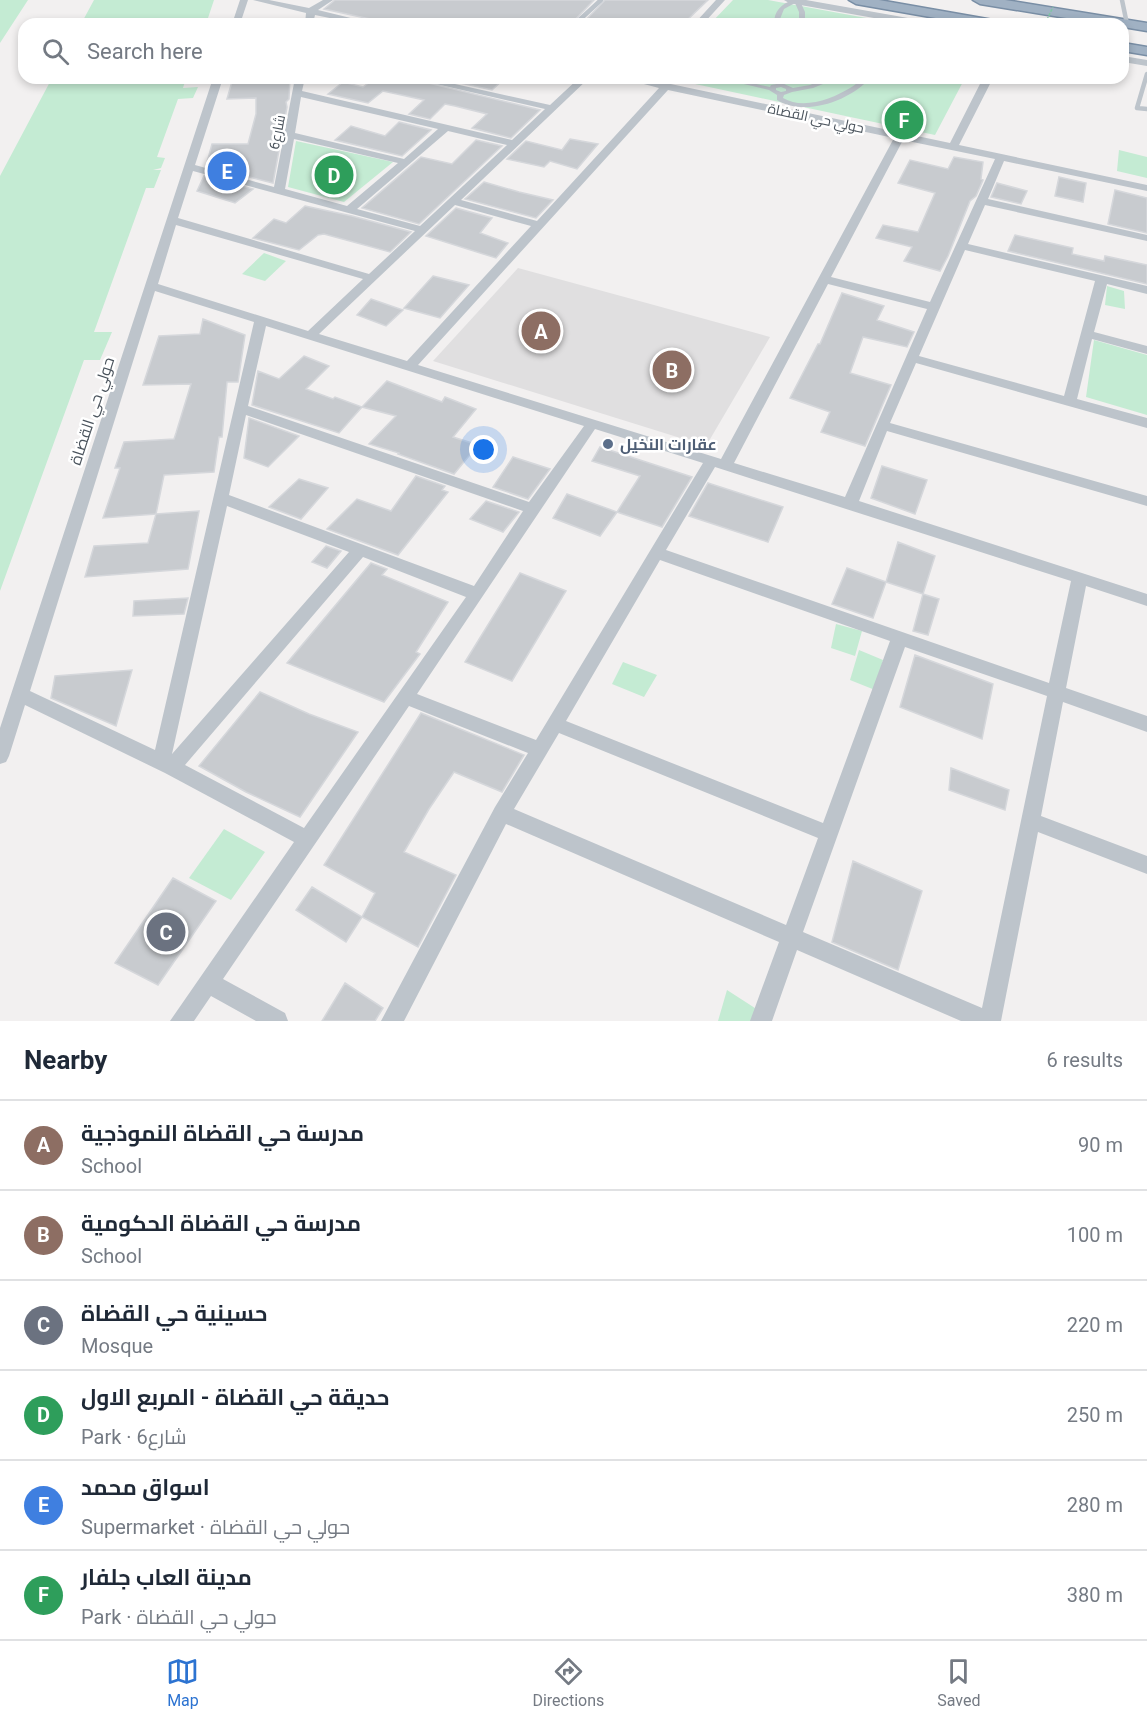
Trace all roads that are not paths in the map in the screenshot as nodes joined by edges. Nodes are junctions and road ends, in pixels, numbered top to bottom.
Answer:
1 (244, 0) edge
2 (257, 0) edge
3 (329, 0) edge
4 (601, 0) edge
5 (721, 0) edge
6 (794, 0) edge
7 (855, 0) edge
8 (980, 0) edge
9 (1122, 0) edge
10 (1007, 3) edge
11 (311, 11) junction
12 (238, 18) edge
13 (310, 18) edge
14 (343, 18) edge
15 (582, 18) edge
16 (704, 18) edge
17 (779, 18) edge
18 (802, 18) edge
19 (892, 18) edge
20 (958, 18) edge
21 (1093, 18) edge
22 (1126, 18) edge
23 (1129, 24) edge
24 (1147, 27) edge
25 (1129, 51) edge
26 (1129, 60) edge
27 (1145, 61) edge
28 (216, 84) edge
29 (299, 84) edge
30 (442, 84) edge
31 (578, 84) edge
32 (659, 84) edge
33 (775, 84) edge
34 (818, 84) edge
35 (861, 84) edge
36 (985, 84) edge
37 (666, 86) junction
38 (790, 90) junction
39 (298, 93) junction
40 (781, 94) junction
41 (552, 108) junction
42 (1147, 110) edge
43 (447, 127) junction
44 (291, 135) junction
45 (900, 136) junction
46 (514, 144) junction
47 (953, 147) junction
48 (1001, 157) junction
49 (405, 162) junction
50 (189, 167) junction
51 (1147, 188) edge
52 (279, 191) junction
53 (453, 201) junction
54 (981, 201) junction
55 (349, 210) junction
56 (172, 220) junction
57 (539, 225) junction
58 (423, 230) junction
59 (1147, 238) edge
60 (961, 246) junction
61 (371, 278) junction
62 (824, 279) junction
63 (1102, 279) junction
64 (151, 286) junction
65 (1147, 290) edge
66 (934, 307) junction
67 (261, 320) junction
68 (1087, 334) junction
69 (310, 336) junction
70 (1147, 351) edge
71 (911, 358) junction
72 (410, 367) junction
73 (1069, 402) junction
74 (241, 408) junction
75 (1147, 423) edge
76 (592, 424) junction
77 (882, 424) junction
78 (718, 463) junction
79 (221, 498) junction
80 (1147, 501) edge
81 (850, 504) junction
82 (532, 509) junction
83 (360, 550) junction
84 (656, 553) junction
85 (1079, 579) junction
86 (477, 594) junction
87 (1147, 600) edge
88 (900, 638) junction
89 (1056, 692) junction
90 (20, 694) junction
91 (406, 697) junction
92 (555, 724) junction
93 (1147, 724) edge
94 (540, 750) junction
95 (0, 756) edge
96 (166, 765) junction
97 (502, 813) junction
98 (1031, 821) junction
99 (829, 834) junction
100 (306, 839) junction
101 (1147, 865) edge
102 (791, 938) junction
103 (208, 982) junction
104 (182, 1021) edge
105 (277, 1021) edge
106 (392, 1021) edge
107 (761, 1021) edge
108 (988, 1021) edge

1 - 12 street
2 - 11 street
3 - 11 street
4 - 15 lane
5 - 16 street
6 - 17 street
6 - 18 street
6 - 19 street
7 - 20 highway
8 - 10 highway
9 - 22 lane
10 - 21 highway
11 - 13 street
11 - 14 street
23 - 24 highway
25 - 27 highway
26 - 27 street
27 - 42 lane
28 - 50 street, حولي حي القضاة
29 - 39 street, شارع6
30 - 41 street
31 - 41 street
32 - 37 street, حولي حي القضاة
33 - 38 street
33 - 40 street
34 - 38 street
35 - 40 street
36 - 47 street
37 - 45 street, حولي حي القضاة
37 - 57 street
38 - 40 street
39 - 43 street
39 - 44 street, شارع6
41 - 46 street
43 - 46 street
43 - 49 street
44 - 49 street
44 - 52 street, شارع6
45 - 47 street, حولي حي القضاة
45 - 62 street
46 - 53 street
47 - 48 street, حولي حي القضاة
48 - 51 street, حولي حي القضاة
48 - 54 street
49 - 55 street
50 - 52 street
50 - 56 street, حولي حي القضاة
52 - 55 street
53 - 57 street
53 - 58 street
54 - 59 street
54 - 60 street
55 - 58 street
56 - 61 street
56 - 64 street, حولي حي القضاة
57 - 72 street
58 - 61 street
60 - 63 street
60 - 66 street
61 - 69 street
62 - 66 street
62 - 78 street
63 - 65 street
63 - 68 street
64 - 67 street
64 - 90 street, حولي حي القضاة
66 - 71 street
67 - 69 street
67 - 74 street
68 - 70 street
68 - 73 street
69 - 72 street
71 - 73 street
71 - 77 street
72 - 76 street
73 - 75 street
74 - 79 street
74 - 82 street
76 - 78 street
76 - 82 street
77 - 80 street
77 - 81 street
78 - 81 street
78 - 84 street
79 - 83 street
79 - 96 street
81 - 85 street
82 - 86 street
83 - 86 street
83 - 96 street
84 - 88 street
84 - 92 street
85 - 87 street
85 - 89 street
86 - 91 street
88 - 89 street
88 - 99 street
89 - 93 street
89 - 98 street
90 - 95 street, حولي حي القضاة
90 - 96 street
91 - 94 street
91 - 100 street
92 - 94 street
92 - 99 street
94 - 97 street
96 - 100 street
97 - 102 street
97 - 106 street
98 - 101 street
98 - 108 street
99 - 102 street
100 - 103 street
102 - 107 street
102 - 108 street
103 - 104 street
103 - 105 street

